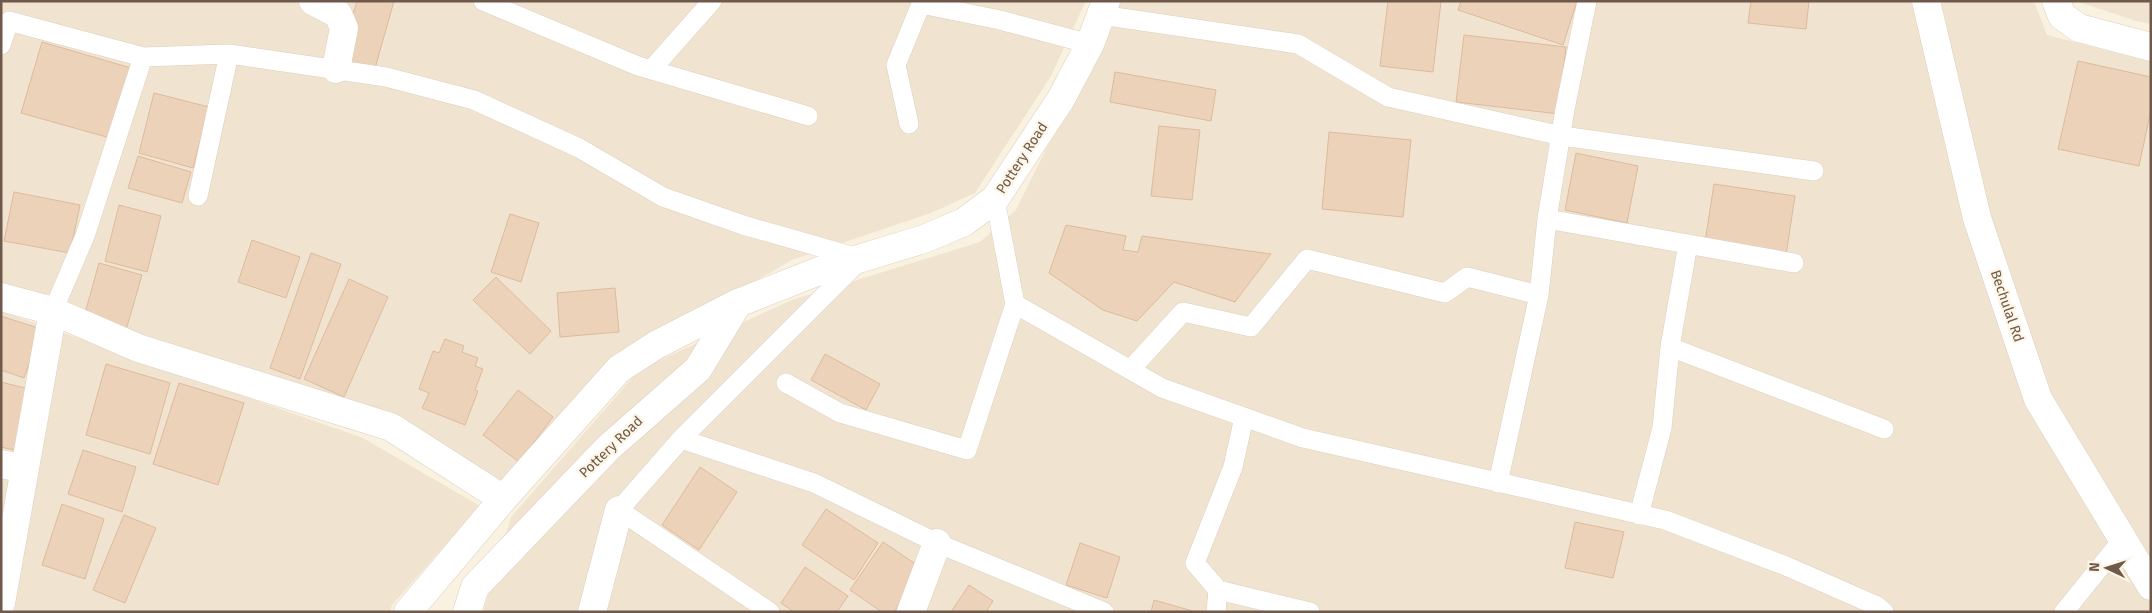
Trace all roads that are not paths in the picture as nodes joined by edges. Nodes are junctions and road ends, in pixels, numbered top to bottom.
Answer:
1 (313, 1) edge
2 (483, 1) edge
3 (712, 1) edge
4 (1587, 1) edge
5 (1926, 1) edge
6 (2056, 1) edge
7 (918, 3) edge
8 (1104, 8) edge
9 (1090, 44) junction
10 (1, 45) edge
11 (2151, 47) edge
12 (229, 54) junction
13 (143, 57) junction
14 (336, 69) junction
15 (651, 70) junction
16 (808, 116) dead end
17 (909, 124) dead end
18 (1562, 136) junction
19 (1814, 171) dead end
20 (198, 196) dead end
21 (995, 199) junction
22 (1547, 219) junction
23 (1688, 244) junction
24 (861, 258) junction
25 (1794, 263) dead end
26 (1539, 295) junction
27 (1, 297) edge
28 (738, 303) junction
29 (1015, 304) junction
30 (53, 311) junction
31 (1670, 347) junction
32 (1130, 370) junction
33 (786, 383) dead end
34 (1244, 417) junction
35 (1884, 429) dead end
36 (681, 440) junction
37 (13, 467) edge
38 (1498, 483) junction
39 (503, 499) junction
40 (619, 510) junction
41 (1639, 515) junction
42 (2123, 539) junction
43 (937, 543) junction
44 (2151, 586) edge
45 (1218, 590) junction
46 (471, 599) edge
47 (1, 603) edge
48 (408, 612) edge
49 (592, 612) edge
50 (770, 612) edge
51 (911, 612) edge
52 (1104, 612) edge
53 (1216, 612) edge
54 (1310, 612) edge
55 (1884, 612) edge
56 (2064, 612) edge

1 - 14 street
2 - 15 lane
3 - 15 lane
4 - 18 lane
5 - 42 street, Bechulal Rd
6 - 11 street
7 - 9 lane
7 - 17 lane
8 - 9 street, Pottery Road
8 - 18 lane
9 - 21 street, Pottery Road
10 - 13 lane
12 - 13 lane
12 - 14 lane
12 - 20 lane
13 - 30 lane
14 - 24 lane
15 - 16 lane
18 - 19 lane
18 - 22 lane
21 - 24 street, Pottery Road
21 - 29 lane
22 - 23 lane
22 - 26 lane
23 - 25 lane
23 - 31 lane
24 - 28 street, Pottery Road
24 - 36 lane
26 - 32 lane
26 - 38 lane
27 - 30 street
28 - 39 street, Pottery Road
28 - 46 street, Pottery Road
29 - 32 lane
29 - 33 lane
30 - 37 street
30 - 39 street
31 - 35 lane
31 - 41 lane
32 - 34 lane
34 - 38 lane
34 - 45 lane
36 - 40 lane
36 - 43 lane
37 - 47 street
38 - 41 lane
39 - 48 street, Pottery Road
40 - 49 street
40 - 50 lane
41 - 55 lane
42 - 44 street, Bechulal Rd
42 - 56 lane
43 - 51 street
43 - 52 lane
45 - 53 lane
45 - 54 lane

